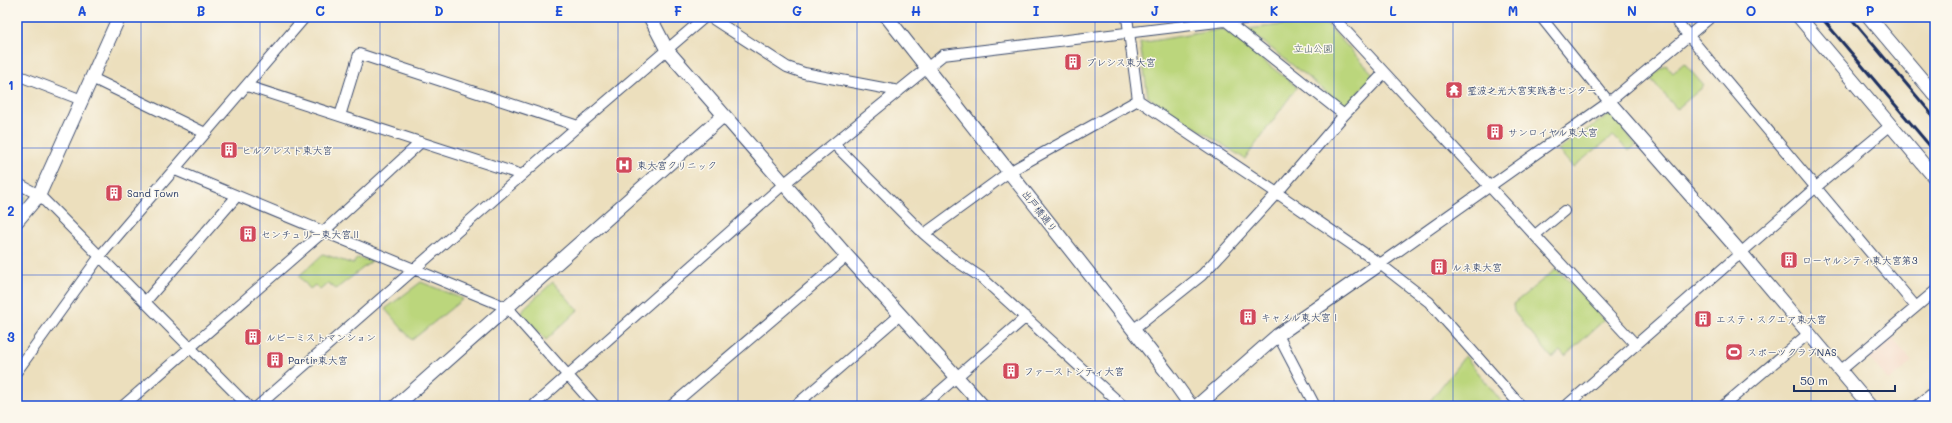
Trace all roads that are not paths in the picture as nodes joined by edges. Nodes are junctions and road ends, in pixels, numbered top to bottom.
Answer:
1 (120, 17) edge
2 (305, 17) edge
3 (650, 17) edge
4 (705, 17) edge
5 (710, 17) edge
6 (887, 17) edge
7 (1127, 17) edge
8 (1259, 17) edge
9 (1333, 17) edge
10 (1541, 17) edge
11 (1673, 17) edge
12 (1711, 17) edge
13 (1799, 17) edge
14 (1869, 17) edge
15 (1226, 21) junction
16 (1129, 33) junction
17 (1689, 35) junction
18 (667, 50) junction
19 (927, 69) junction
20 (1384, 73) junction
21 (17, 75) edge
22 (92, 78) junction
23 (247, 86) junction
24 (899, 91) junction
25 (1935, 95) edge
26 (82, 100) junction
27 (1138, 100) junction
28 (1609, 102) junction
29 (724, 115) junction
30 (1344, 115) junction
31 (340, 116) junction
32 (1891, 125) junction
33 (578, 126) junction
34 (205, 133) junction
35 (421, 142) junction
36 (834, 144) junction
37 (175, 170) junction
38 (1009, 172) junction
39 (522, 175) junction
40 (1935, 178) edge
41 (17, 183) edge
42 (785, 183) junction
43 (1490, 186) junction
44 (1815, 188) junction
45 (1277, 193) junction
46 (39, 195) junction
47 (237, 196) junction
48 (1564, 211) dead end
49 (17, 221) edge
50 (323, 232) junction
51 (924, 234) junction
52 (1535, 235) junction
53 (1741, 253) junction
54 (100, 256) junction
55 (847, 256) junction
56 (1380, 264) junction
57 (415, 270) junction
58 (1935, 291) edge
59 (145, 302) junction
60 (1916, 307) junction
61 (508, 308) junction
62 (900, 315) junction
63 (1026, 317) junction
64 (1133, 330) junction
65 (1808, 334) junction
66 (1278, 335) junction
67 (1636, 345) junction
68 (191, 348) junction
69 (17, 371) edge
70 (1840, 371) junction
71 (568, 376) junction
72 (957, 376) junction
73 (1935, 391) edge
74 (123, 406) edge
75 (248, 406) edge
76 (258, 406) edge
77 (396, 406) edge
78 (533, 406) edge
79 (595, 406) edge
80 (671, 406) edge
81 (795, 406) edge
82 (923, 406) edge
83 (984, 406) edge
84 (1123, 406) edge
85 (1192, 406) edge
86 (1197, 406) edge
87 (1315, 406) edge
88 (1521, 406) edge
89 (1566, 406) edge
90 (1723, 406) edge
91 (1870, 406) edge
92 (1917, 406) edge

1 - 22 street
2 - 23 street
3 - 18 street
4 - 18 street
5 - 24 street
6 - 19 street, 出戸橋通り
7 - 16 street
8 - 15 street
9 - 20 street
10 - 28 street
11 - 17 street
12 - 17 street
13 - 32 street
14 - 25 street
15 - 16 street
15 - 30 street
16 - 19 street
16 - 27 street
17 - 28 street
17 - 44 street
18 - 29 street
18 - 33 street
19 - 24 street
19 - 38 street, 出戸橋通り
20 - 30 street
20 - 43 street
21 - 26 street
22 - 26 street
22 - 34 street
23 - 31 street
23 - 34 street
24 - 36 street
26 - 46 street
27 - 38 street
27 - 45 street
28 - 43 street
28 - 53 street
29 - 42 street
29 - 61 street
30 - 45 street
31 - 33 street
31 - 35 street
32 - 40 street
32 - 44 street
33 - 39 street
34 - 37 street
35 - 39 street
35 - 50 street
36 - 42 street
36 - 51 street
37 - 47 street
37 - 54 street
38 - 51 street
38 - 64 street, 出戸橋通り
39 - 57 street
41 - 46 street
42 - 55 street
42 - 71 street
43 - 52 street
43 - 56 street
44 - 53 street
44 - 60 street
45 - 56 street
45 - 64 street
46 - 49 street
46 - 54 street
47 - 50 street
47 - 59 street
48 - 52 street
50 - 57 street
50 - 68 street
51 - 63 street
52 - 67 street
53 - 65 street
53 - 67 street
54 - 59 street
54 - 69 street
55 - 62 street
55 - 80 street
56 - 66 street
56 - 88 street
57 - 61 street
57 - 76 street
58 - 60 street
59 - 68 street
60 - 70 street
61 - 71 street
61 - 77 street
62 - 72 street
62 - 81 street
63 - 72 street
63 - 84 street
64 - 85 street, 出戸橋通り
65 - 70 street
65 - 90 street
66 - 86 street
66 - 87 street
67 - 89 street
68 - 74 street
68 - 75 street
70 - 91 street
71 - 78 street
71 - 79 street
72 - 82 street
72 - 83 street
73 - 92 street

